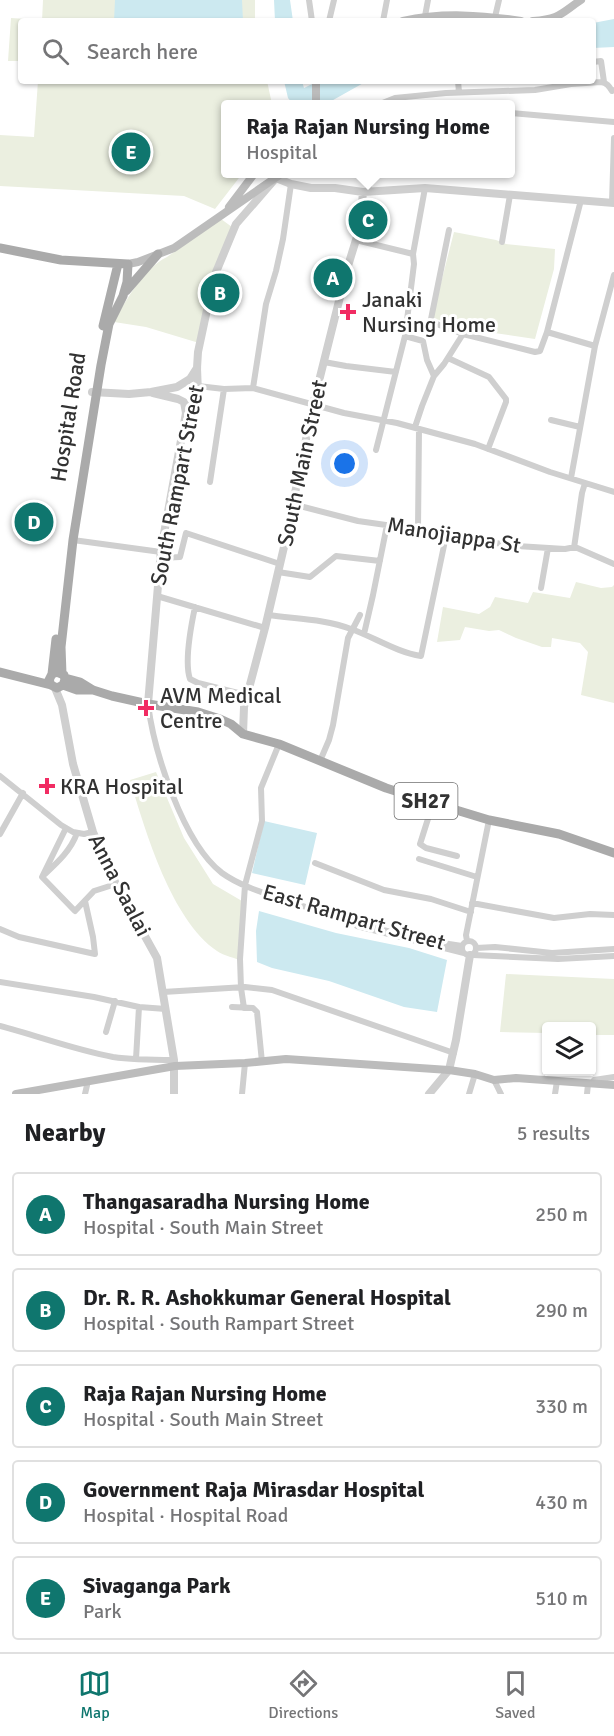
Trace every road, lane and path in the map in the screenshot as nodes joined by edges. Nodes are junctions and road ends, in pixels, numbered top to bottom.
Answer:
1 (309, 0) edge
2 (334, 0) edge
3 (387, 0) edge
4 (428, 0) edge
5 (499, 0) edge
6 (581, 0) edge
7 (425, 16) junction
8 (495, 17) junction
9 (312, 18) edge
10 (330, 18) edge
11 (384, 18) edge
12 (416, 18) edge
13 (454, 18) edge
14 (502, 18) edge
15 (554, 18) edge
16 (596, 62) edge
17 (596, 82) edge
18 (604, 82) junction
19 (316, 84) edge
20 (458, 84) edge
21 (571, 84) edge
22 (459, 92) junction
23 (613, 93) edge
24 (316, 100) edge
25 (391, 100) edge
26 (515, 113) edge
27 (614, 122) edge
28 (614, 138) edge
29 (251, 178) edge
30 (276, 178) edge
31 (277, 178) edge
32 (282, 178) edge
33 (369, 178) edge
34 (291, 184) junction
35 (425, 188) junction
36 (365, 192) junction
37 (510, 195) junction
38 (581, 200) junction
39 (613, 203) edge
40 (225, 212) junction
41 (236, 224) junction
42 (449, 230) dead end
43 (356, 240) junction
44 (502, 242) dead end
45 (0, 248) edge
46 (158, 254) junction
47 (413, 254) junction
48 (92, 263) junction
49 (123, 264) junction
50 (614, 275) edge
51 (613, 283) edge
52 (112, 294) junction
53 (123, 296) junction
54 (547, 332) junction
55 (463, 334) junction
56 (405, 336) junction
57 (595, 346) junction
58 (448, 358) junction
59 (324, 362) junction
60 (197, 368) junction
61 (396, 372) junction
62 (434, 376) junction
63 (198, 386) junction
64 (253, 388) junction
65 (224, 389) junction
66 (94, 392) junction
67 (151, 392) junction
68 (313, 405) junction
69 (186, 413) junction
70 (551, 420) dead end
71 (382, 421) junction
72 (580, 427) junction
73 (417, 428) junction
74 (489, 449) junction
75 (376, 450) dead end
76 (571, 478) junction
77 (210, 482) dead end
78 (583, 482) junction
79 (614, 492) edge
80 (292, 504) junction
81 (387, 525) junction
82 (418, 529) junction
83 (446, 536) junction
84 (74, 540) junction
85 (548, 548) junction
86 (574, 548) junction
87 (161, 555) junction
88 (380, 561) junction
89 (614, 564) edge
90 (279, 568) junction
91 (542, 588) dead end
92 (157, 596) junction
93 (195, 607) junction
94 (268, 615) junction
95 (360, 615) dead end
96 (265, 628) junction
97 (352, 629) junction
98 (364, 634) junction
99 (0, 672) edge
100 (58, 680) junction
101 (246, 695) junction
102 (148, 704) junction
103 (243, 734) junction
104 (279, 744) junction
105 (320, 762) junction
106 (0, 776) edge
107 (23, 793) junction
108 (433, 803) junction
109 (489, 820) junction
110 (66, 828) junction
111 (93, 832) junction
112 (77, 833) junction
113 (0, 834) edge
114 (614, 853) edge
115 (457, 856) dead end
116 (419, 859) dead end
117 (315, 863) dead end
118 (42, 877) junction
119 (477, 877) junction
120 (116, 884) junction
121 (245, 885) junction
122 (85, 901) junction
123 (472, 903) junction
124 (471, 912) junction
125 (614, 915) edge
126 (0, 929) edge
127 (614, 949) edge
128 (469, 950) junction
129 (614, 956) edge
130 (0, 982) edge
131 (241, 988) junction
132 (163, 992) junction
133 (115, 1001) junction
134 (139, 1007) junction
135 (232, 1007) dead end
136 (244, 1008) junction
137 (166, 1009) junction
138 (0, 1026) edge
139 (106, 1032) dead end
140 (454, 1053) junction
141 (136, 1059) junction
142 (262, 1062) junction
143 (175, 1063) junction
144 (245, 1063) junction
145 (449, 1070) junction
146 (475, 1074) junction
147 (614, 1077) edge
148 (494, 1080) junction
149 (88, 1081) junction
150 (557, 1081) junction
151 (590, 1084) junction
152 (614, 1085) edge
153 (16, 1094) edge
154 (85, 1094) edge
155 (174, 1094) edge
156 (183, 1094) edge
157 (242, 1094) edge
158 (429, 1094) edge
159 (469, 1094) edge
160 (501, 1094) edge
161 (555, 1094) edge
162 (587, 1094) edge

1 - 9 street
2 - 10 street
3 - 11 street
4 - 7 street
5 - 8 street
6 - 15 main road
7 - 12 main road
7 - 13 main road
8 - 13 main road
8 - 14 main road
16 - 18 street
17 - 18 street
18 - 23 street
19 - 24 main road
20 - 22 street
21 - 22 street
22 - 25 street
26 - 27 street
28 - 39 street
29 - 40 main road
30 - 40 main road
31 - 41 street, South Rampart Street
32 - 34 street
33 - 36 street
34 - 36 street
34 - 64 street
35 - 36 street
35 - 37 street
35 - 47 street
36 - 43 street, South Main Street
37 - 38 street
37 - 44 street
38 - 39 street
38 - 54 street
40 - 41 street
40 - 46 main road
41 - 60 street, South Rampart Street
42 - 55 street
43 - 47 street
43 - 59 street, South Main Street
45 - 48 main road
46 - 49 main road
46 - 53 main road
47 - 56 street
48 - 49 main road
48 - 52 main road
49 - 52 main road, Hospital Road
49 - 53 main road
50 - 51 street
51 - 57 street
52 - 66 main road, Hospital Road
53 - 66 main road, Hospital Road
54 - 55 street
54 - 57 street
55 - 58 street
56 - 61 street
56 - 62 street
57 - 72 street
58 - 62 street
58 - 74 street
59 - 61 street
59 - 68 street, South Main Street
60 - 63 street, South Rampart Street
60 - 67 street
61 - 71 street
62 - 73 street
63 - 65 street
63 - 69 street, South Rampart Street
64 - 65 street
64 - 68 street
65 - 77 street
66 - 67 street
66 - 84 main road, Hospital Road
66 - 100 main road, Hospital Road
67 - 69 street
68 - 71 street
68 - 80 street, South Main Street
69 - 87 street, South Rampart Street
70 - 72 street
71 - 73 street
71 - 75 street
72 - 76 street
73 - 74 street
73 - 82 street
74 - 76 street
76 - 78 street
78 - 79 street
78 - 86 street
80 - 81 street, Manojiappa St
80 - 90 street, South Main Street
81 - 82 street, Manojiappa St
81 - 88 street
82 - 83 street, Manojiappa St
83 - 85 street, Manojiappa St
83 - 98 street
84 - 87 street
84 - 100 main road, Hospital Road
85 - 86 street, Manojiappa St
85 - 91 street
86 - 89 street, Manojiappa St
87 - 90 street
87 - 92 street, South Rampart Street
88 - 90 street
88 - 98 street
90 - 94 street, South Main Street
92 - 93 street
92 - 102 street, South Rampart Street
93 - 96 street
93 - 101 street
94 - 96 street, South Main Street
94 - 97 street
95 - 97 street
96 - 101 street, South Main Street
97 - 98 street
97 - 105 street
99 - 100 main road
100 - 102 main road, SH27
100 - 111 street, Anna Saalai
101 - 103 street, South Main Street
102 - 103 main road, SH27
102 - 121 street, East Rampart Street
103 - 104 main road, SH27
104 - 105 main road, SH27
104 - 121 street
105 - 108 main road, SH27
106 - 107 street
107 - 110 street
107 - 113 street
108 - 109 main road, SH27
108 - 115 street
109 - 114 main road, SH27
109 - 119 street
110 - 112 street
110 - 118 street
111 - 112 street
111 - 120 street, Anna Saalai
112 - 118 street
116 - 119 street
117 - 124 street
118 - 122 street
119 - 123 street
120 - 122 street
120 - 132 street, Anna Saalai
121 - 128 street, East Rampart Street
121 - 131 street
122 - 126 street
123 - 124 street
123 - 125 street
124 - 128 street
127 - 128 street, East Rampart Street
128 - 129 street
128 - 140 street
130 - 133 street
131 - 132 street
131 - 136 street
131 - 140 street
132 - 137 street, Anna Saalai
133 - 134 street
133 - 139 street
134 - 137 street
134 - 141 street
135 - 136 street
136 - 142 street
137 - 143 street, Anna Saalai
138 - 141 street
140 - 145 street
141 - 143 street
142 - 144 main road
142 - 145 main road
143 - 144 main road
143 - 149 main road
143 - 155 street, Anna Saalai
144 - 157 street
145 - 146 main road
145 - 158 street
146 - 148 main road
146 - 159 street
147 - 151 street
148 - 150 main road
148 - 160 street
149 - 153 main road
149 - 154 street
150 - 151 main road
150 - 161 street
151 - 152 main road
151 - 162 street
155 - 156 street

